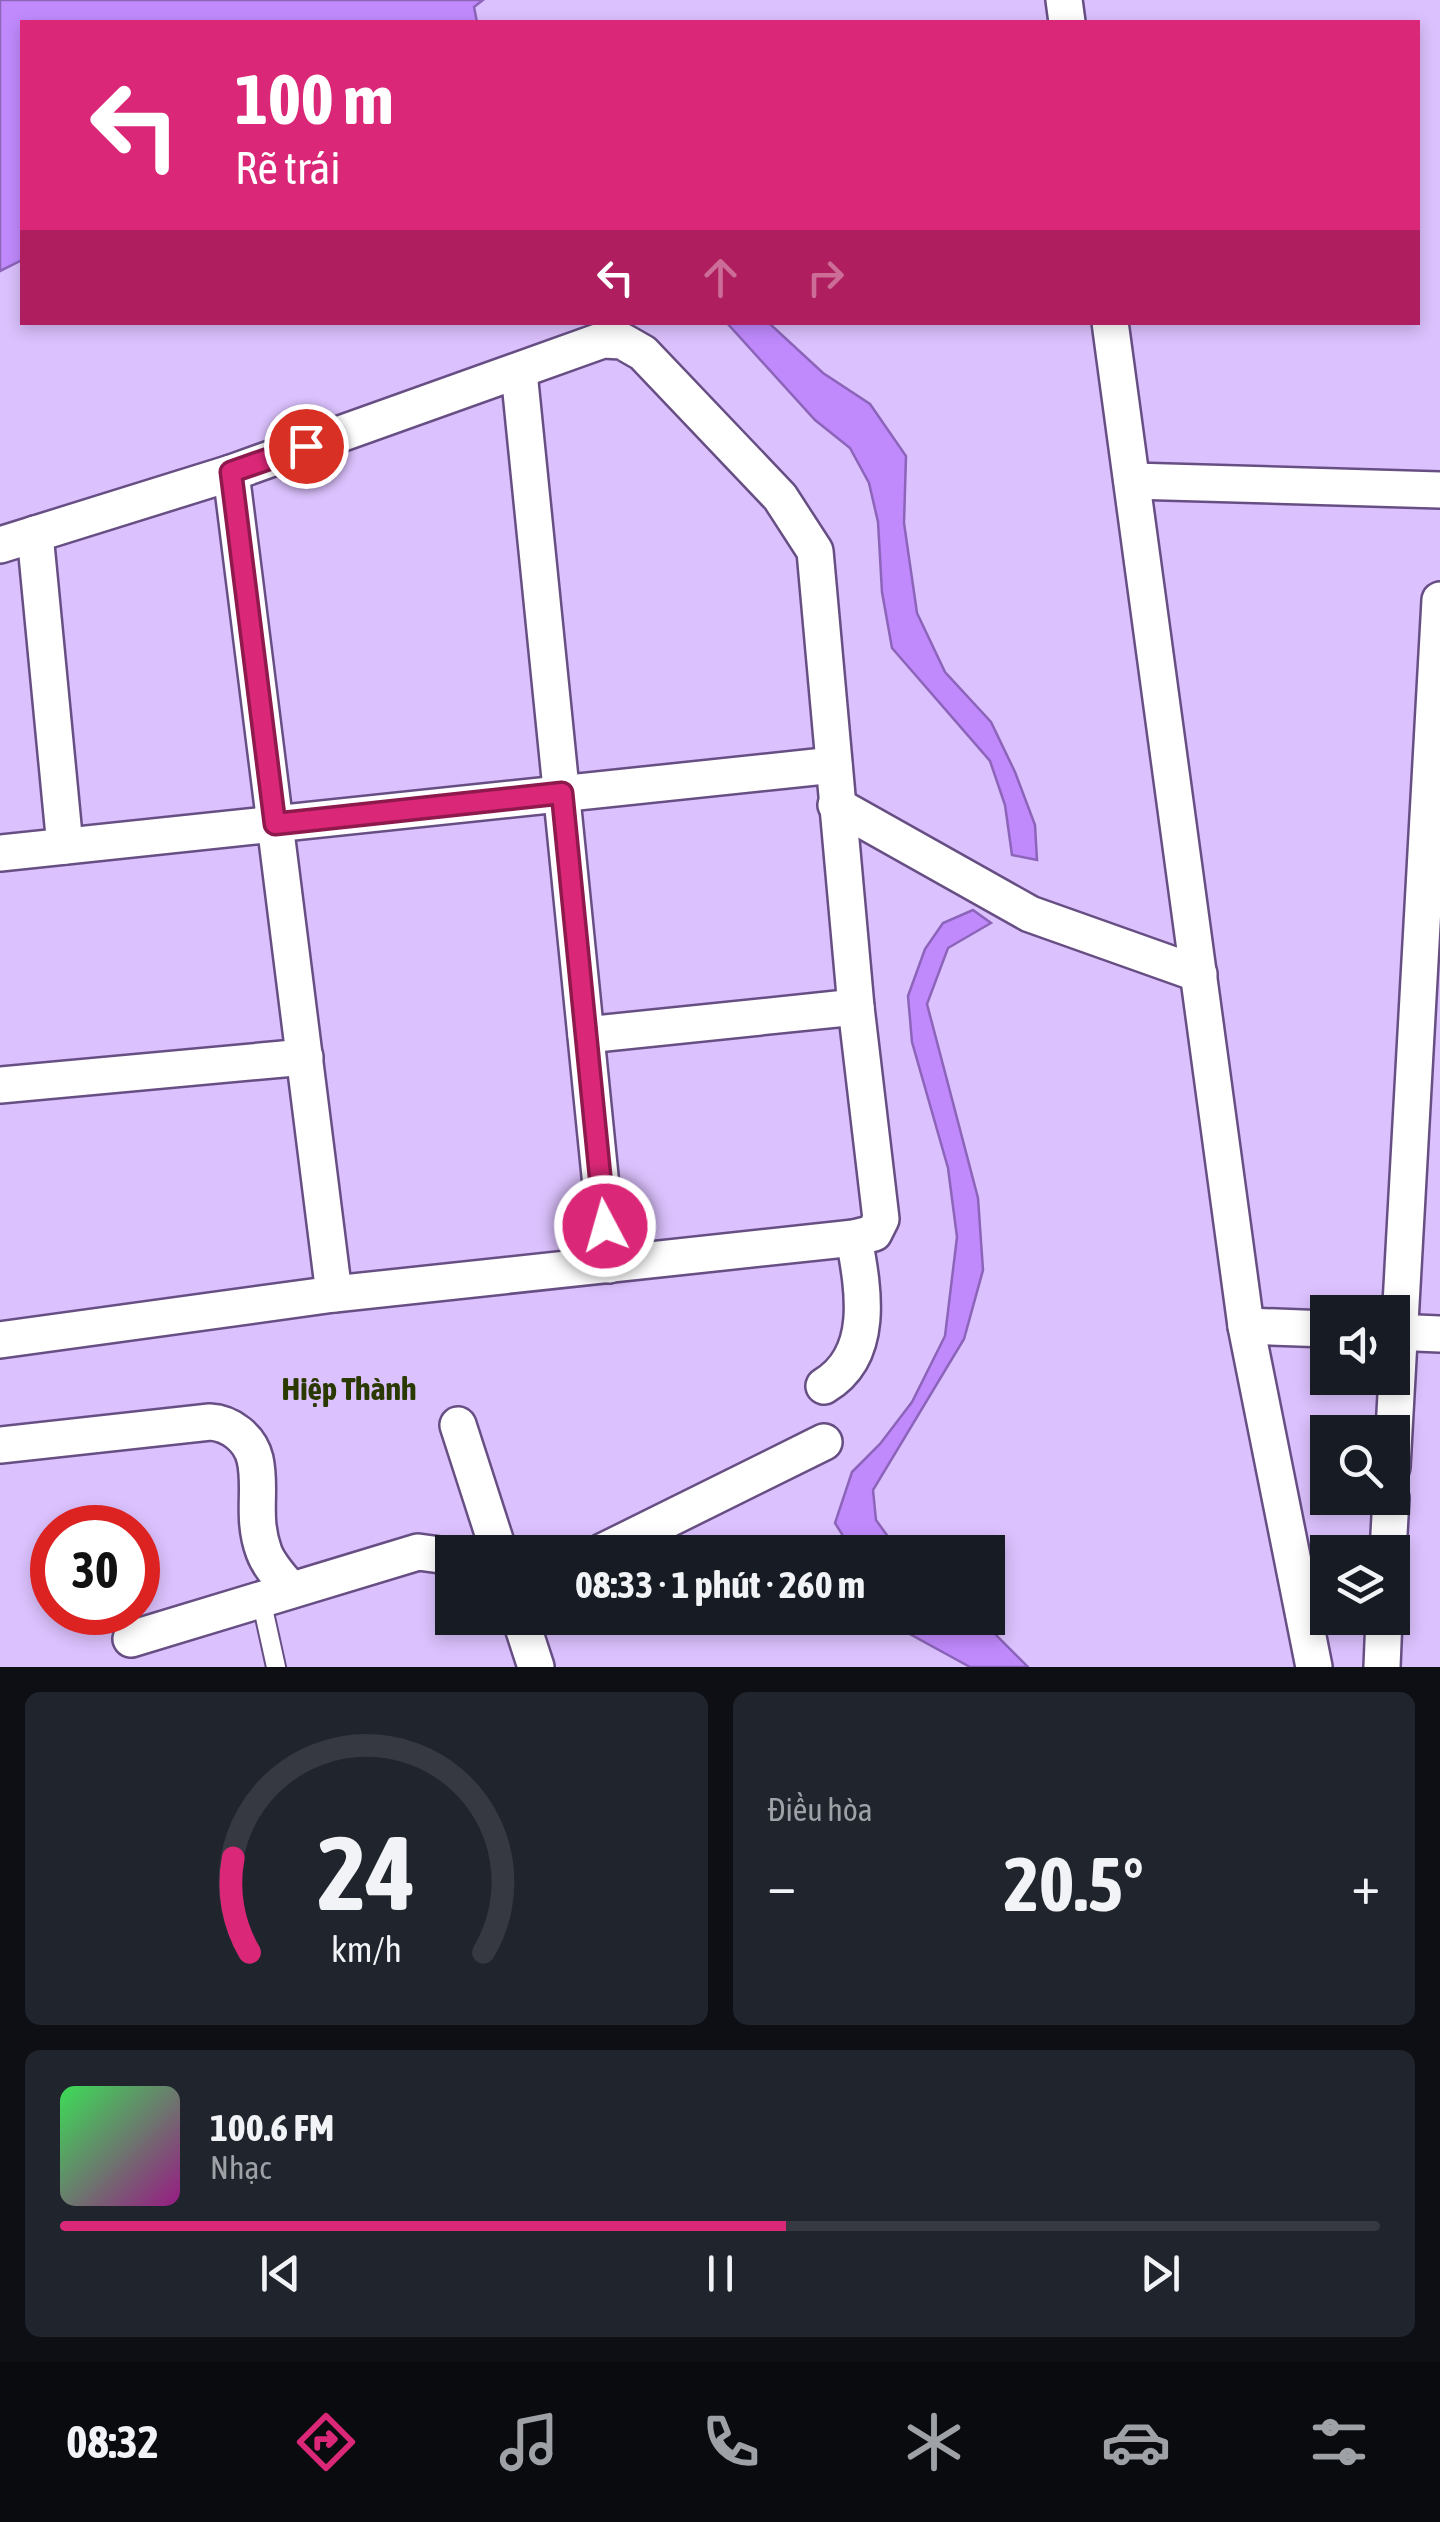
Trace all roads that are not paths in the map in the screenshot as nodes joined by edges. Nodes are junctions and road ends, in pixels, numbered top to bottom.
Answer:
1 (1110, 325) edge
2 (519, 372) junction
3 (231, 472) junction
4 (1132, 480) junction
5 (1440, 490) edge
6 (35, 534) junction
7 (0, 545) edge
8 (1440, 600) edge
9 (834, 764) junction
10 (562, 793) junction
11 (836, 805) junction
12 (275, 824) junction
13 (66, 846) junction
14 (0, 853) edge
15 (1199, 974) junction
16 (856, 1007) junction
17 (586, 1035) junction
18 (305, 1058) junction
19 (0, 1085) edge
20 (854, 1238) junction
21 (609, 1265) junction
22 (334, 1294) junction
23 (1398, 1295) edge
24 (1246, 1326) junction
25 (1310, 1328) edge
26 (1410, 1333) edge
27 (1440, 1334) edge
28 (0, 1340) edge
29 (824, 1386) dead end
30 (458, 1425) dead end
31 (824, 1442) dead end
32 (0, 1445) edge
33 (494, 1535) edge
34 (636, 1535) edge
35 (435, 1554) edge
36 (276, 1595) junction
37 (526, 1635) edge
38 (1383, 1635) edge
39 (131, 1639) dead end
40 (276, 1667) edge
41 (536, 1667) edge
42 (1314, 1667) edge
43 (1382, 1667) edge

1 - 4 street
2 - 3 street
2 - 9 street
2 - 10 street
3 - 6 street
3 - 12 street
4 - 5 street
4 - 15 street
6 - 7 street
6 - 13 street
8 - 23 street
9 - 10 street
9 - 11 street
10 - 12 street
10 - 17 street
11 - 15 street
11 - 16 street
12 - 13 street
12 - 18 street
13 - 14 street
15 - 24 street
16 - 17 street
16 - 20 street
17 - 21 street
18 - 19 street
18 - 22 street
20 - 21 street
20 - 29 street
21 - 22 street
22 - 28 street
24 - 25 street
24 - 42 street
26 - 27 street
30 - 33 street
31 - 34 street
32 - 36 street
35 - 36 street
36 - 39 street
36 - 40 lane
37 - 41 street
38 - 43 street

